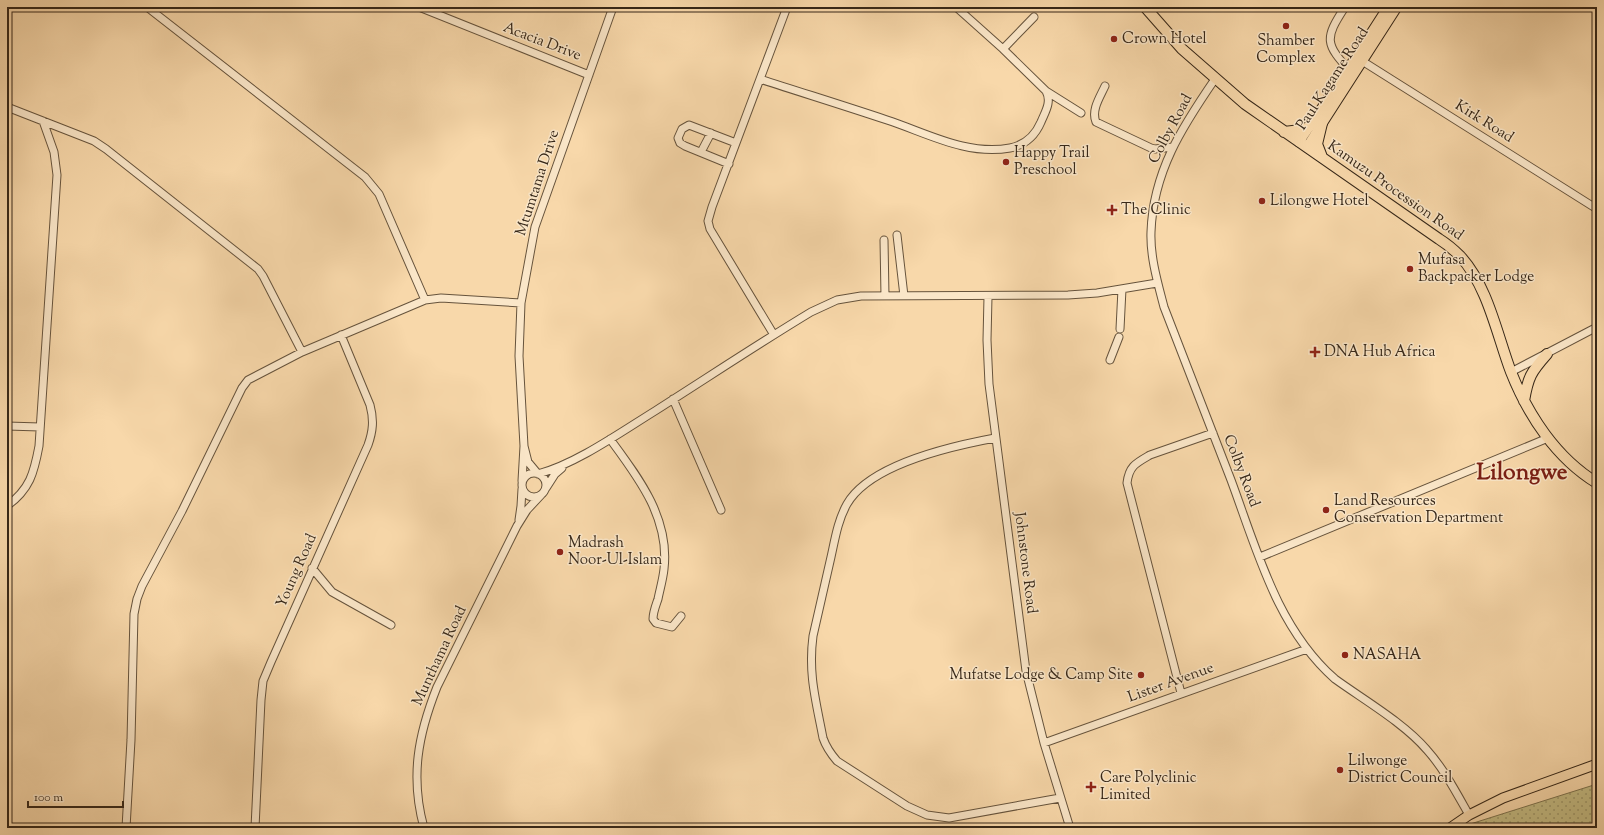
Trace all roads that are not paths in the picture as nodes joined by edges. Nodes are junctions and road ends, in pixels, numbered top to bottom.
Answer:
1 (148, 7) edge
2 (419, 7) edge
3 (613, 7) edge
4 (786, 7) edge
5 (956, 7) edge
6 (1145, 7) edge
7 (1345, 7) edge
8 (1388, 7) edge
9 (1397, 7) edge
10 (1034, 18) dead end
11 (1003, 49) junction
12 (1359, 59) junction
13 (1351, 72) junction
14 (589, 75) junction
15 (760, 79) junction
16 (1215, 79) junction
17 (1105, 86) dead end
18 (1046, 91) junction
19 (7, 108) edge
20 (1081, 113) dead end
21 (1323, 120) junction
22 (43, 121) junction
23 (1309, 127) junction
24 (1284, 132) junction
25 (711, 133) junction
26 (736, 143) junction
27 (1303, 144) junction
28 (1173, 147) junction
29 (701, 152) junction
30 (1323, 159) junction
31 (728, 164) junction
32 (1597, 209) edge
33 (896, 235) dead end
34 (884, 240) dead end
35 (1158, 283) junction
36 (1122, 289) junction
37 (885, 296) junction
38 (904, 296) junction
39 (988, 297) junction
40 (425, 300) junction
41 (522, 303) junction
42 (1597, 327) edge
43 (1120, 329) dead end
44 (341, 335) junction
45 (774, 335) junction
46 (1119, 337) dead end
47 (302, 352) junction
48 (1547, 354) junction
49 (1110, 360) dead end
50 (1511, 372) junction
51 (673, 399) junction
52 (1524, 401) junction
53 (7, 426) edge
54 (40, 427) junction
55 (1213, 433) junction
56 (995, 438) junction
57 (1548, 438) junction
58 (610, 439) junction
59 (524, 446) junction
60 (568, 462) junction
61 (538, 474) junction
62 (522, 481) junction
63 (1597, 483) edge
64 (546, 488) junction
65 (522, 489) junction
66 (541, 495) junction
67 (7, 506) edge
68 (722, 510) dead end
69 (517, 526) junction
70 (1260, 557) junction
71 (312, 568) junction
72 (681, 616) dead end
73 (391, 625) dead end
74 (1307, 649) junction
75 (1181, 693) junction
76 (1044, 743) junction
77 (1597, 764) edge
78 (1060, 798) junction
79 (1468, 814) junction
80 (126, 828) edge
81 (255, 828) edge
82 (424, 828) edge
83 (1070, 828) edge
84 (1450, 828) edge

1 - 40 street
2 - 14 street, Acacia Drive
3 - 14 street, Mtumtama Drive
4 - 15 street
5 - 11 street
6 - 16 highway, Kamuzu Procession Road
7 - 13 street
8 - 12 main road
9 - 12 main road, Paul Kagame Road
10 - 11 street
11 - 18 street
12 - 13 main road, Paul Kagame Road
12 - 32 street, Kirk Road
13 - 21 main road, Paul Kagame Road
13 - 23 main road
14 - 41 street, Mtumtama Drive
15 - 18 street
15 - 26 street
16 - 24 highway, Kamuzu Procession Road
16 - 28 street, Colby Road
17 - 28 street
18 - 20 street
19 - 22 street
21 - 27 main road, Paul Kagame Road
21 - 30 highway
22 - 47 street
22 - 54 street
23 - 24 highway
23 - 27 main road
24 - 27 highway, Kamuzu Procession Road
25 - 26 street
25 - 29 street
25 - 29 street
26 - 31 street
27 - 30 highway, Kamuzu Procession Road
28 - 35 street, Colby Road
29 - 31 street
30 - 50 highway, Kamuzu Procession Road
31 - 45 street
33 - 38 street
34 - 37 street
35 - 36 street
35 - 55 street, Colby Road
36 - 39 street
36 - 43 street
37 - 38 street
37 - 45 street
38 - 39 street
39 - 56 street, Johnstone Road
40 - 41 street
40 - 44 street
41 - 59 street, Mtumtama Drive
42 - 48 street
44 - 47 street
44 - 71 street, Young Road
45 - 51 street
46 - 49 street
47 - 80 street
48 - 50 street
48 - 52 highway
50 - 52 highway, Kamuzu Procession Road
51 - 58 street
51 - 68 street
52 - 57 highway, Kamuzu Procession Road
53 - 54 street
54 - 67 street
55 - 70 street, Colby Road
55 - 75 street
56 - 76 street, Johnstone Road
56 - 78 street
57 - 63 highway, Kamuzu Procession Road
57 - 70 street
58 - 60 street
58 - 72 street
59 - 61 street
59 - 62 street
60 - 61 street
60 - 64 street
61 - 62 street
61 - 64 street
62 - 65 street
64 - 66 street
65 - 66 street
65 - 69 street
66 - 69 street
69 - 82 street, Munthama Road
70 - 74 street, Colby Road
71 - 73 street
71 - 81 street, Young Road
74 - 75 street, Lister Avenue
74 - 79 street, Colby Road
75 - 76 street, Lister Avenue
76 - 78 street, Johnstone Road
77 - 79 main road
78 - 83 street, Johnstone Road
79 - 84 main road

